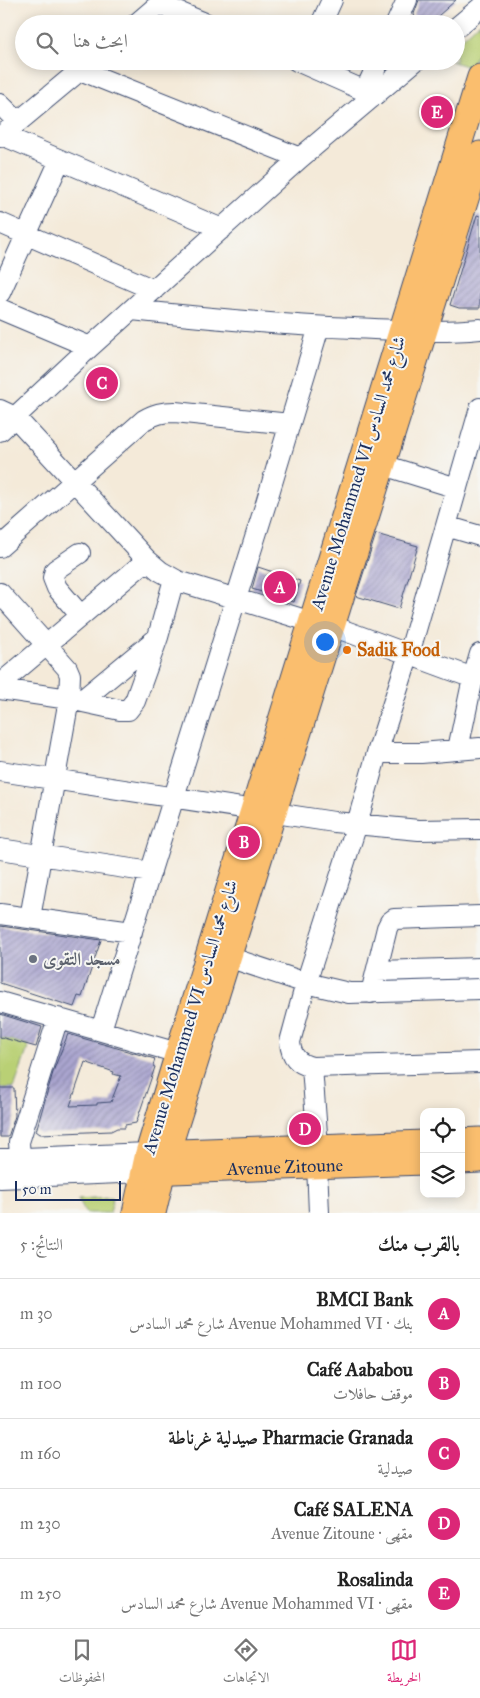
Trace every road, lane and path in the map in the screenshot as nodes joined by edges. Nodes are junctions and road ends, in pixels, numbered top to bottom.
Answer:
1 (332, 0) edge
2 (407, 0) edge
3 (162, 2) edge
4 (480, 8) edge
5 (147, 15) edge
6 (189, 15) edge
7 (325, 15) edge
8 (400, 15) edge
9 (465, 20) edge
10 (80, 70) edge
11 (94, 70) edge
12 (318, 70) edge
13 (376, 70) edge
14 (402, 70) edge
15 (480, 77) edge
16 (367, 95) junction
17 (0, 104) edge
18 (18, 122) junction
19 (1, 136) edge
20 (480, 154) edge
21 (300, 158) junction
22 (60, 160) junction
23 (0, 223) edge
24 (222, 229) junction
25 (27, 234) junction
26 (154, 290) junction
27 (0, 293) edge
28 (0, 309) edge
29 (132, 310) junction
30 (319, 327) junction
31 (480, 330) edge
32 (413, 331) junction
33 (90, 347) junction
34 (480, 408) edge
35 (8, 414) edge
36 (290, 424) junction
37 (0, 431) edge
38 (383, 465) junction
39 (76, 481) junction
40 (457, 488) junction
41 (446, 526) junction
42 (480, 536) edge
43 (0, 548) edge
44 (80, 553) dead end
45 (147, 560) junction
46 (174, 579) junction
47 (0, 593) edge
48 (236, 600) junction
49 (80, 616) junction
50 (322, 624) junction
51 (158, 637) junction
52 (46, 646) junction
53 (409, 654) junction
54 (480, 654) edge
55 (477, 677) edge
56 (0, 684) edge
57 (0, 689) edge
58 (75, 700) junction
59 (480, 748) edge
60 (458, 750) junction
61 (377, 752) junction
62 (0, 771) edge
63 (56, 780) junction
64 (174, 798) junction
65 (263, 812) junction
66 (357, 824) junction
67 (480, 829) edge
68 (0, 849) edge
69 (40, 855) junction
70 (150, 872) junction
71 (0, 914) edge
72 (480, 916) edge
73 (30, 918) junction
74 (132, 932) junction
75 (228, 956) junction
76 (480, 968) edge
77 (377, 971) junction
78 (306, 983) junction
79 (480, 989) edge
80 (371, 993) junction
81 (0, 1002) edge
82 (58, 1018) junction
83 (101, 1030) junction
84 (178, 1052) junction
85 (480, 1062) edge
86 (312, 1067) junction
87 (480, 1140) edge
88 (465, 1141) edge
89 (420, 1143) edge
90 (317, 1156) junction
91 (10, 1159) edge
92 (480, 1160) edge
93 (465, 1161) edge
94 (156, 1162) junction
95 (420, 1162) edge
96 (0, 1178) edge
97 (134, 1213) edge
98 (153, 1213) edge
99 (319, 1213) edge

1 - 7 street
2 - 8 street
3 - 5 street
3 - 6 street
4 - 9 street
10 - 18 street
11 - 21 street
12 - 16 street
13 - 16 street
14 - 16 street
15 - 32 main road, Avenue Mohammed VI شارع محمد السادس
16 - 21 street
17 - 18 street
18 - 19 street
19 - 22 street
20 - 32 main road, Avenue Mohammed VI شارع محمد السادس
21 - 24 street
22 - 24 street
22 - 25 street
23 - 25 street
24 - 26 street
25 - 26 street
25 - 27 street
26 - 29 street
28 - 33 street
29 - 30 street
29 - 33 street
30 - 32 street
30 - 36 street
31 - 32 street
32 - 38 main road, Avenue Mohammed VI شارع محمد السادس
32 - 50 main road, Avenue Mohammed VI شارع محمد السادس
33 - 35 street
34 - 40 street
35 - 37 street
35 - 39 street
36 - 39 street
36 - 48 street
38 - 40 street
38 - 50 main road, Avenue Mohammed VI شارع محمد السادس
39 - 43 street
39 - 45 street
40 - 41 street
41 - 42 street
41 - 53 street
44 - 49 street
45 - 46 street
45 - 49 street
46 - 48 street
46 - 51 street
47 - 52 street
48 - 50 street
48 - 64 street
49 - 52 street
50 - 53 street
50 - 65 main road, Avenue Mohammed VI شارع محمد السادس
51 - 58 street
51 - 58 street
52 - 56 street
52 - 58 street
53 - 55 street
53 - 61 street
54 - 55 street
55 - 60 street
57 - 58 street
58 - 63 street
59 - 60 street
60 - 61 street
61 - 66 street
62 - 63 street
63 - 64 street
63 - 69 street
64 - 65 street
64 - 70 street
65 - 66 street
65 - 75 main road, Avenue Mohammed VI شارع محمد السادس
65 - 84 main road, Avenue Mohammed VI شارع محمد السادس
66 - 67 street
66 - 78 street
68 - 69 street
69 - 70 street
69 - 73 street
70 - 74 street
71 - 73 street
72 - 77 street
73 - 74 street
74 - 83 street
75 - 78 street
75 - 94 main road, Avenue Mohammed VI شارع محمد السادس
76 - 77 street
77 - 80 street
78 - 80 street
78 - 86 street
79 - 80 street
81 - 82 street
82 - 83 street
82 - 91 street
83 - 84 street
84 - 94 main road, Avenue Mohammed VI شارع محمد السادس
85 - 86 street
86 - 90 street
87 - 88 main road
89 - 90 main road, Avenue Zitoune
90 - 94 main road, Avenue Zitoune
90 - 95 main road, Avenue Zitoune
90 - 99 street
91 - 94 street
92 - 93 main road
94 - 96 street
94 - 97 main road, Avenue Mohammed VI شارع محمد السادس
94 - 98 main road, Avenue Mohammed VI شارع محمد السادس

